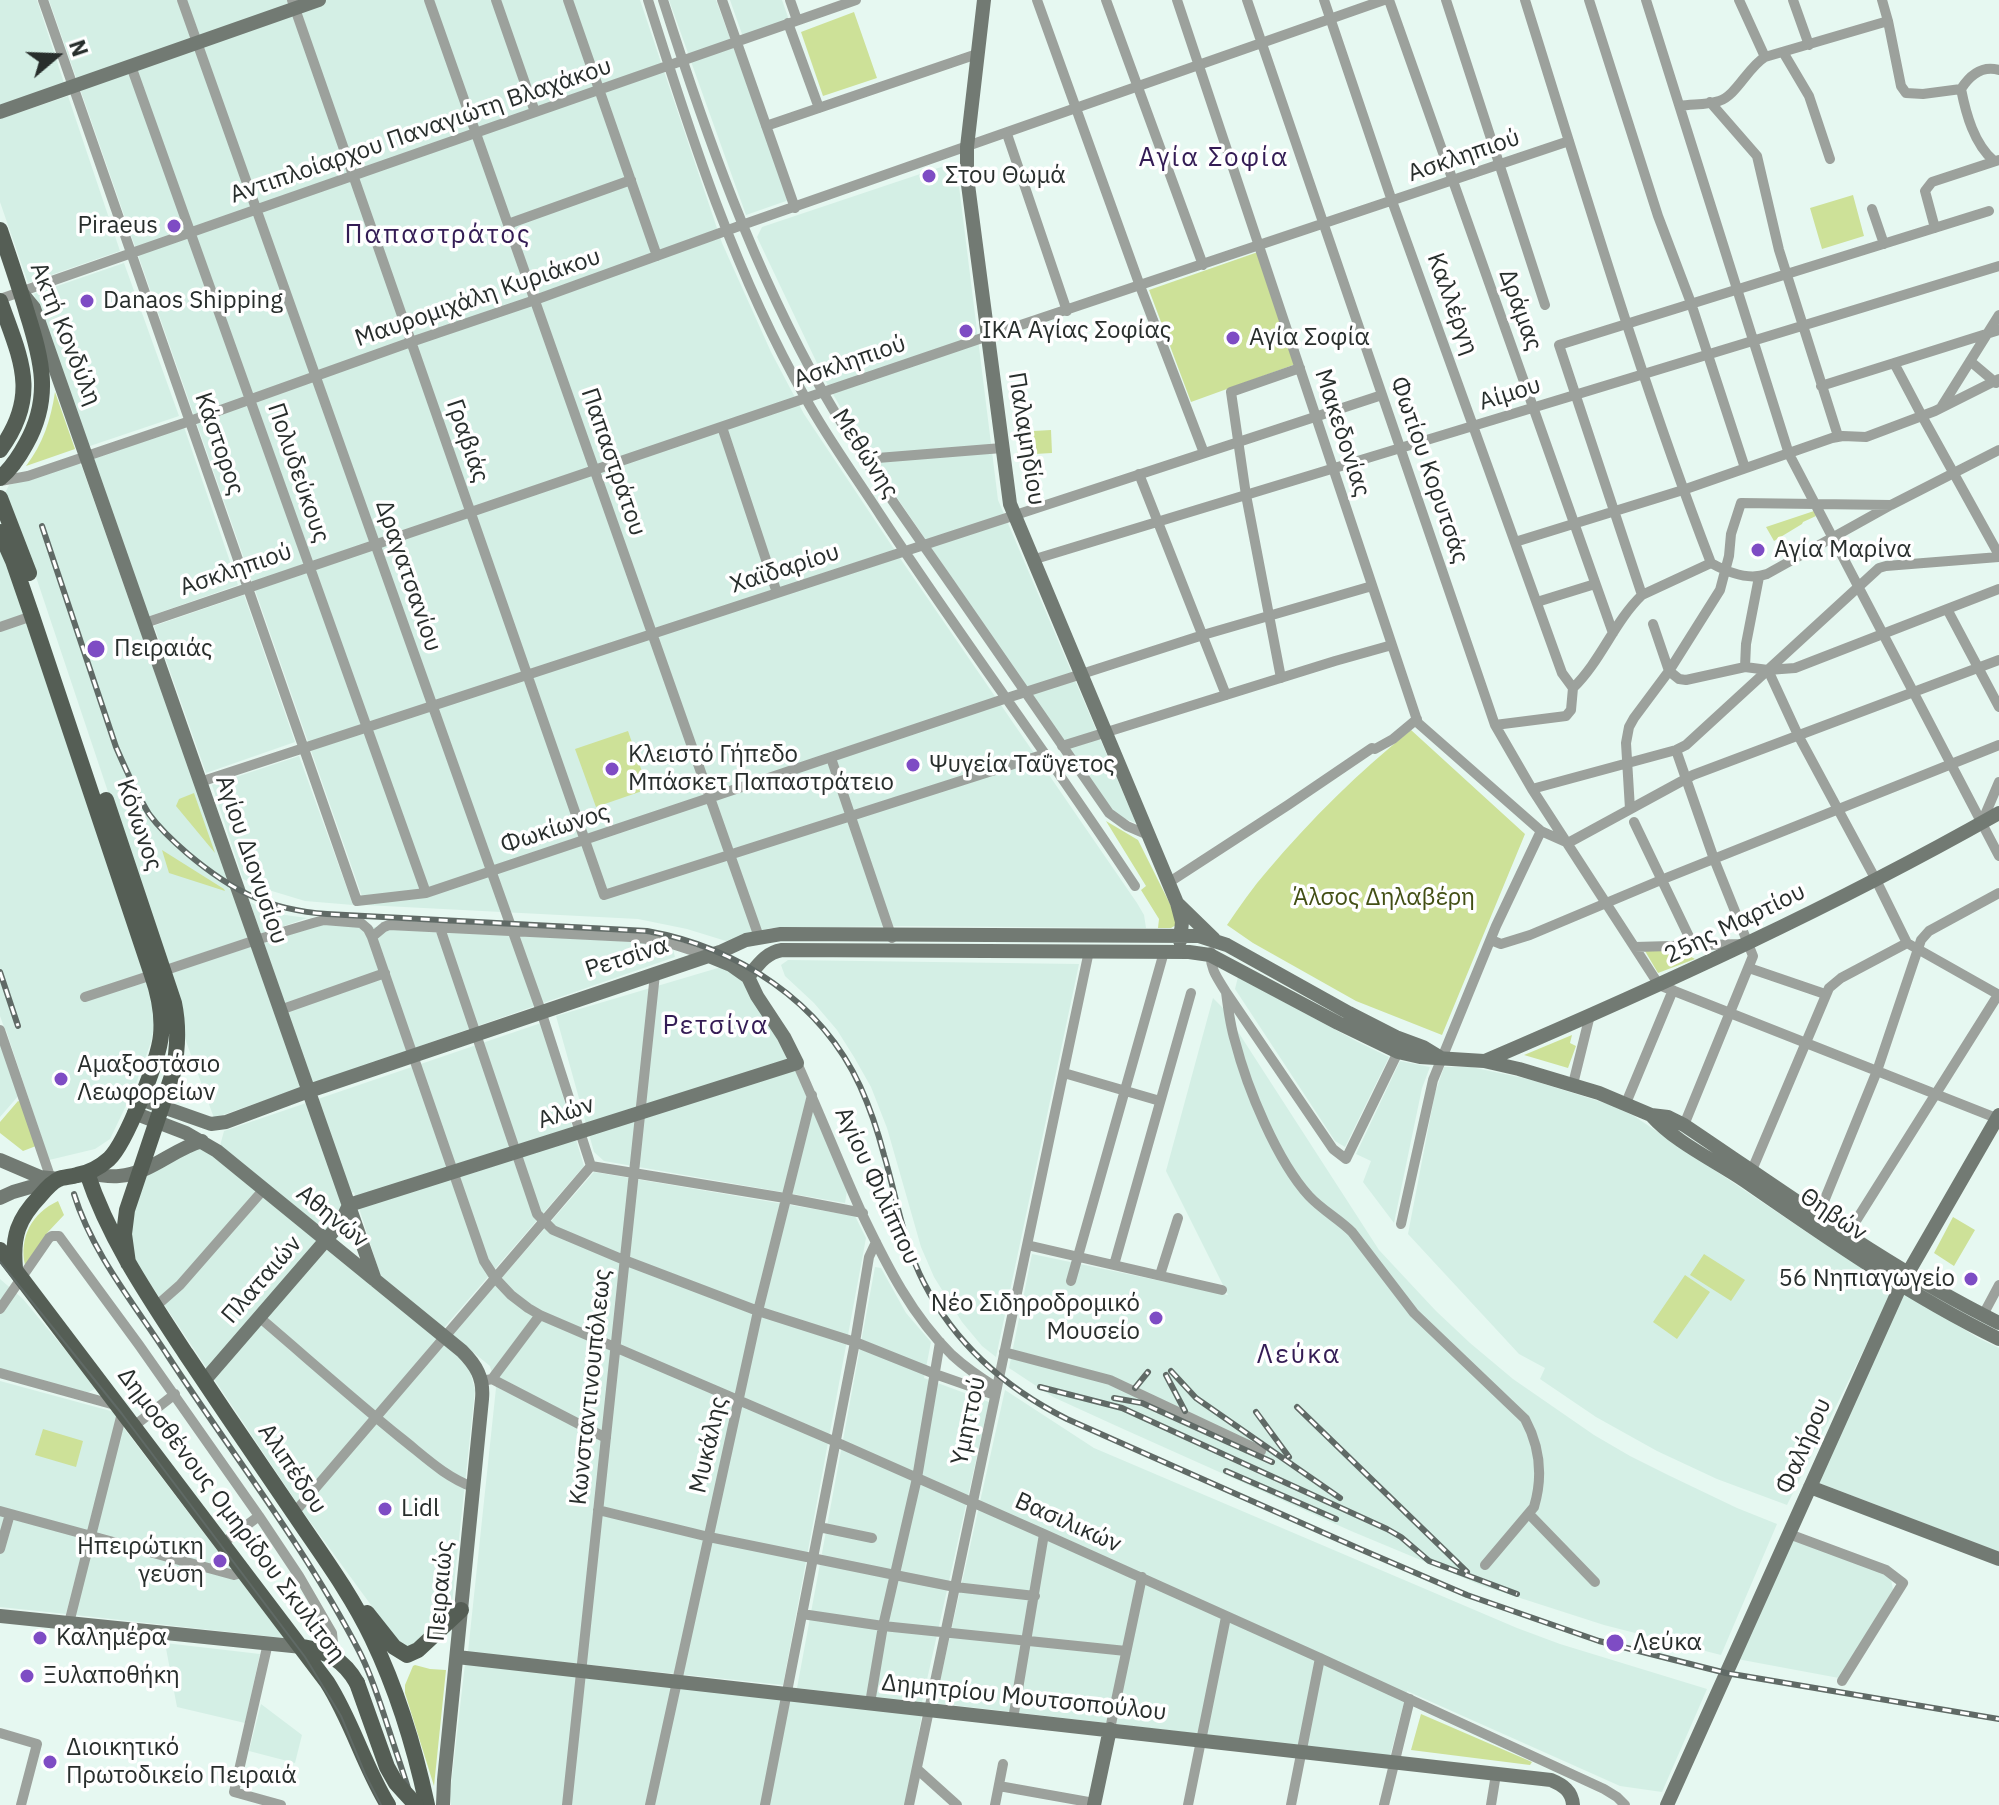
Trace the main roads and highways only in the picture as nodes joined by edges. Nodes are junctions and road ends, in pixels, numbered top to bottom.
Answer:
1 (319, 0) edge
2 (984, 0) edge
3 (293, 4) edge
4 (0, 112) edge
5 (0, 230) edge
6 (21, 292) junction
7 (0, 300) edge
8 (0, 450) edge
9 (86, 455) joint
10 (0, 480) edge
11 (0, 498) edge
12 (0, 532) edge
13 (5, 553) edge
14 (1999, 813) edge
15 (1177, 903) junction
16 (1181, 934) junction
17 (1149, 935) joint
18 (1214, 940) junction
19 (1171, 952) junction
20 (709, 956) junction
21 (158, 973) junction
22 (748, 977) junction
23 (1441, 1058) junction
24 (1484, 1061) junction
25 (797, 1063) joint
26 (309, 1091) junction
27 (137, 1106) junction
28 (158, 1114) junction
29 (1651, 1115) junction
30 (1998, 1117) edge
31 (202, 1141) junction
32 (0, 1160) edge
33 (140, 1171) junction
34 (87, 1173) junction
35 (55, 1179) junction
36 (0, 1198) edge
37 (349, 1205) junction
38 (326, 1240) junction
39 (0, 1250) edge
40 (128, 1263) junction
41 (18, 1273) junction
42 (1904, 1278) junction
43 (375, 1280) junction
44 (1999, 1323) edge
45 (1999, 1339) edge
46 (487, 1380) joint
47 (204, 1381) junction
48 (1810, 1487) junction
49 (1999, 1559) edge
50 (330, 1566) junction
51 (461, 1610) junction
52 (0, 1616) edge
53 (302, 1647) junction
54 (457, 1657) junction
55 (1110, 1729) junction
56 (1094, 1804) edge
57 (388, 1805) edge
58 (416, 1805) edge
59 (427, 1805) edge
60 (443, 1805) edge
61 (1573, 1805) edge
62 (1667, 1805) edge

1 - 3 main road
2 - 15 main road, Παλαμηδίου
3 - 4 main road
5 - 6 main road, Ακτή Κονδύλη
6 - 9 main road, Ακτή Κονδύλη
6 - 10 main road
7 - 8 main road
9 - 26 main road, Αγίου Διονυσίου
11 - 21 main road, Κόνωνος
12 - 13 main road, Κόνωνος
13 - 21 main road, Κόνωνος
14 - 24 main road, 25ης Μαρτίου
15 - 16 main road, Παλαμηδίου
15 - 18 main road, Παλαμηδίου
16 - 17 main road, Θηβών
16 - 18 main road, Θηβών
16 - 19 main road, Παλαμηδίου
17 - 20 main road, Ρετσίνα
18 - 23 main road, Θηβών
19 - 22 main road
19 - 23 main road, Θηβών
20 - 22 main road
20 - 26 main road, Ρετσίνα
21 - 27 main road, Κόνωνος
21 - 28 main road, Κόνωνος
22 - 25 main road, Αγίου Φιλίππου
23 - 24 main road, Θηβών
24 - 29 main road, Θηβών
25 - 37 main road, Αλών
26 - 28 main road, Ρετσίνα
26 - 37 main road, Αγίου Διονυσίου
27 - 28 main road, Αθηνών
27 - 34 main road, Κόνωνος
28 - 31 main road, Αθηνών
28 - 33 main road, Κόνωνος
29 - 42 main road, Θηβών
29 - 42 main road, Θηβών
30 - 42 main road, Φαλήρου
31 - 33 main road
31 - 38 main road, Αθηνών
32 - 35 main road
33 - 34 main road
33 - 40 main road, Κόνωνος
34 - 35 main road
34 - 40 main road, Αλιπέδου
35 - 36 main road
35 - 41 main road
37 - 38 main road, Πλαταιών
37 - 43 main road, Αγίου Διονυσίου
38 - 43 main road, Αθηνών
38 - 47 main road, Πλαταιών
39 - 41 main road, Δημοσθένους Ομηρίδου Σκυλίτση
40 - 47 main road, Αλιπέδου
41 - 53 main road, Δημοσθένους Ομηρίδου Σκυλίτση
42 - 44 main road, Θηβών
42 - 45 main road, Θηβών
42 - 48 main road, Φαλήρου
43 - 46 main road, Αθηνών
46 - 51 main road, Πειραιώς
47 - 50 main road, Αλιπέδου
48 - 49 main road
48 - 62 main road, Φαλήρου
50 - 51 main road
50 - 59 main road, Αλιπέδου
51 - 54 main road, Πειραιώς
52 - 53 main road
53 - 57 main road, Δημοσθένους Ομηρίδου Σκυλίτση
53 - 58 main road, bridge
54 - 55 main road, Δημητρίου Μουτσοπούλου
54 - 60 main road, Πειραιώς
55 - 56 main road
55 - 61 main road, Δημητρίου Μουτσοπούλου

